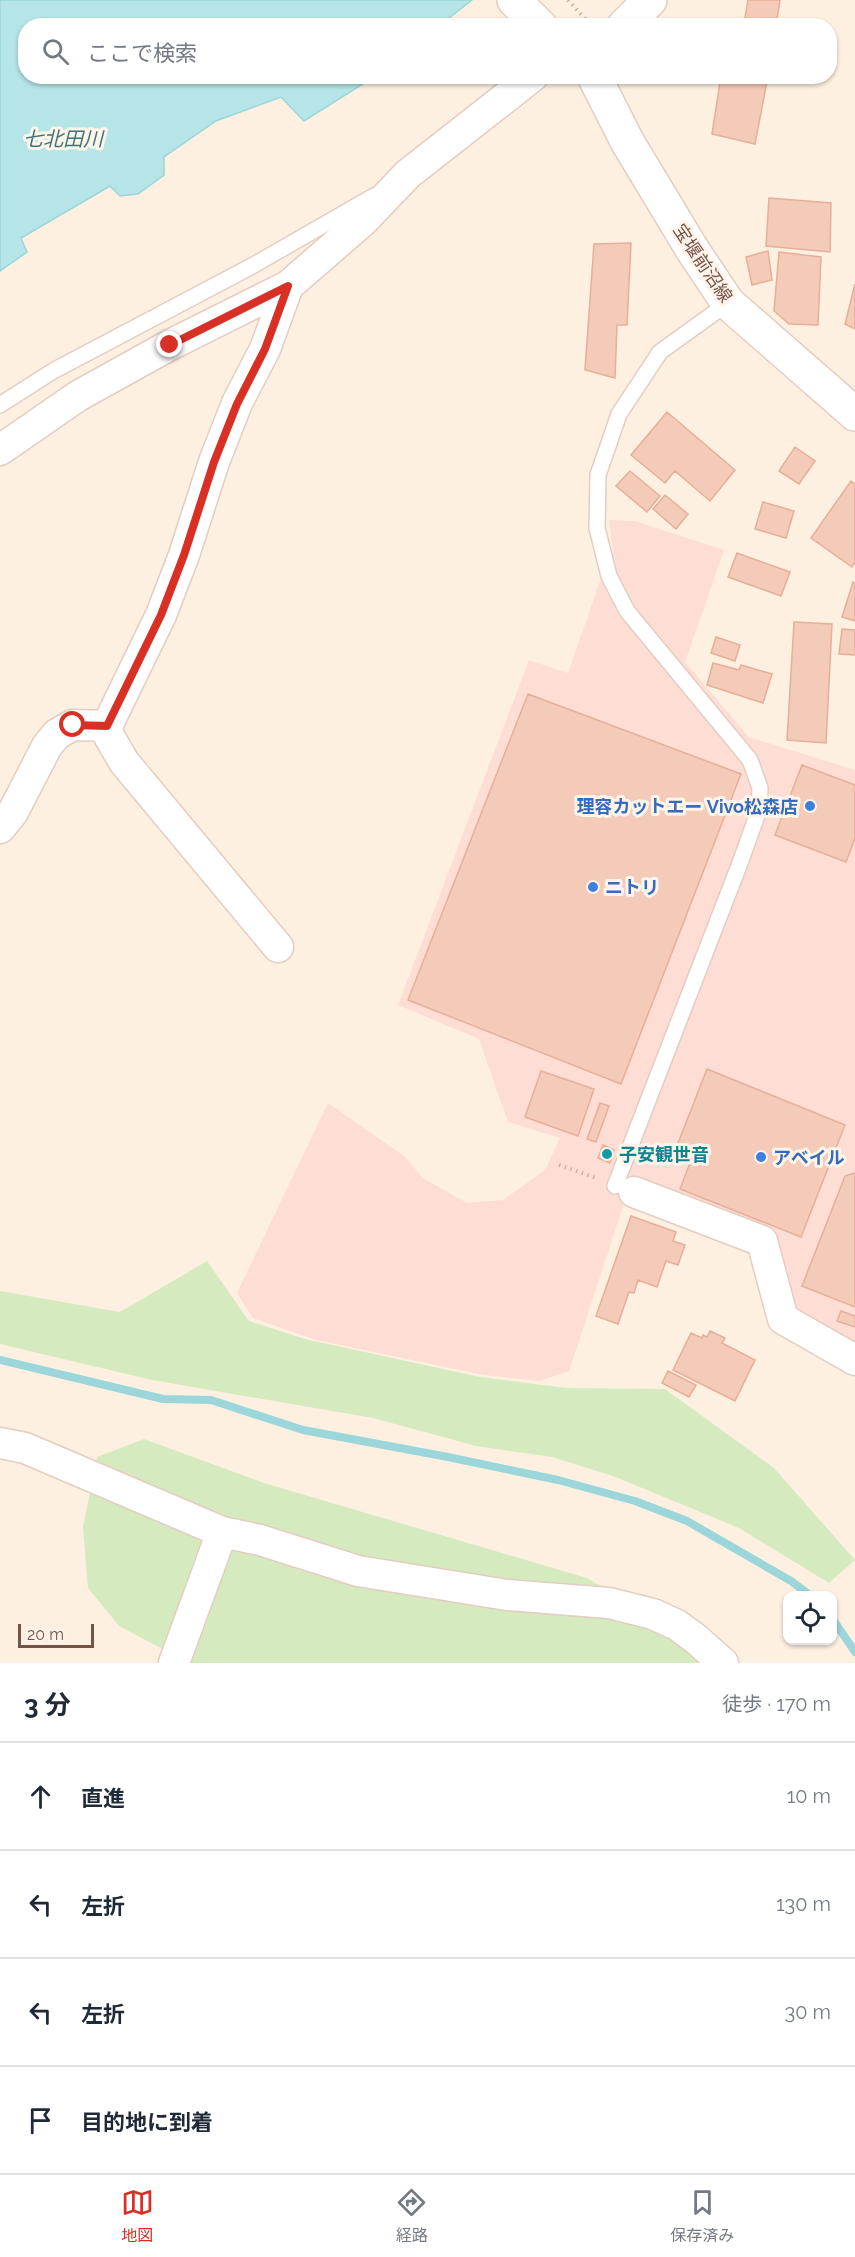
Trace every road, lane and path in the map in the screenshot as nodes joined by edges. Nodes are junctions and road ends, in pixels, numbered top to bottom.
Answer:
1 (514, 0) edge
2 (568, 0) edge
3 (650, 0) edge
4 (532, 18) edge
5 (585, 18) edge
6 (632, 18) edge
7 (522, 84) edge
8 (598, 84) edge
9 (403, 179) junction
10 (288, 286) junction
11 (728, 303) junction
12 (0, 405) edge
13 (855, 414) edge
14 (0, 450) edge
15 (107, 726) junction
16 (0, 828) edge
17 (278, 947) dead end
18 (559, 1165) dead end
19 (625, 1189) junction
20 (855, 1360) edge
21 (0, 1443) edge
22 (222, 1532) junction
23 (174, 1663) edge
24 (723, 1663) edge

1 - 4 street
2 - 5 path
3 - 6 street
7 - 9 street
8 - 11 street, 宝堰前沼線
9 - 10 street
9 - 12 lane
10 - 14 street
10 - 15 street
11 - 13 street, 宝堰前沼線
11 - 19 lane
15 - 16 street
15 - 17 street
18 - 19 path
19 - 20 street
21 - 22 street
22 - 23 street
22 - 24 street

